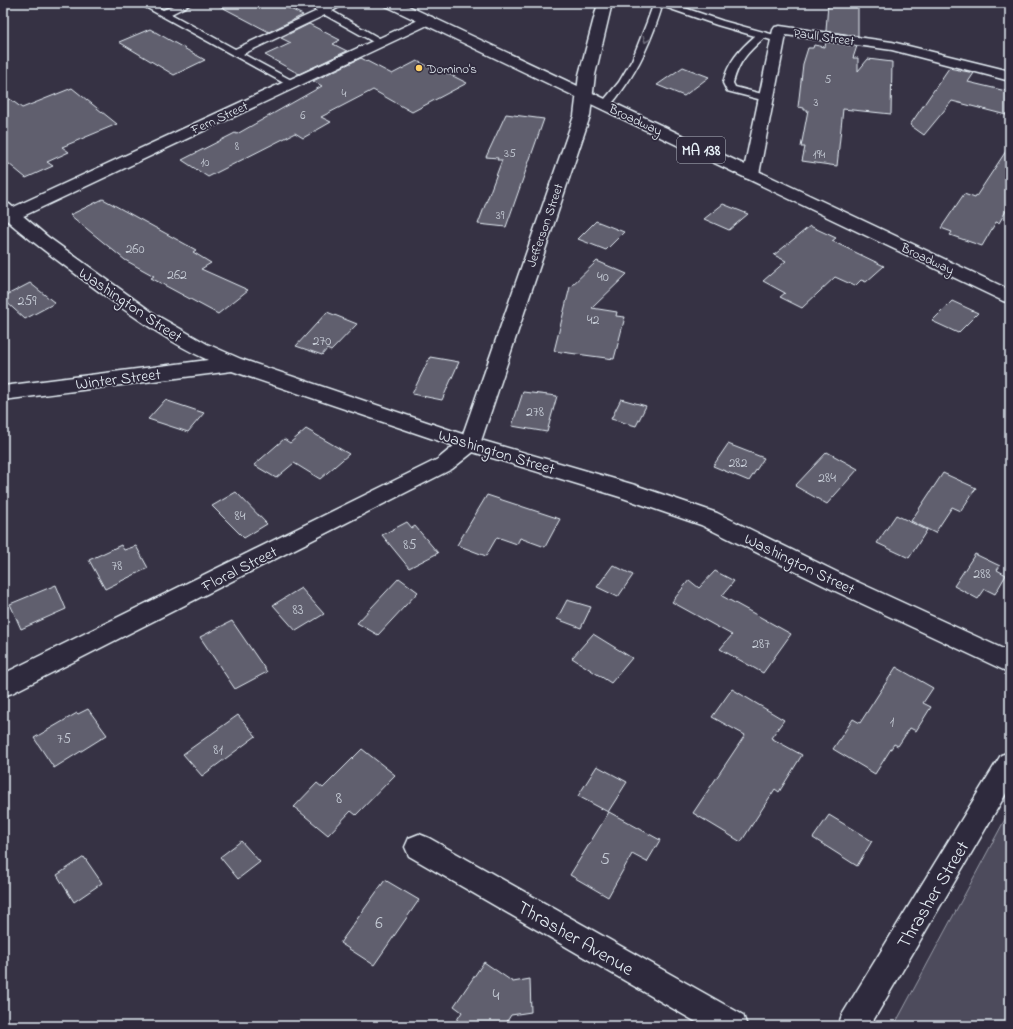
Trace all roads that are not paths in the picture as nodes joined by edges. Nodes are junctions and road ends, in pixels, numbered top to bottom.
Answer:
1 (188, 3) edge
2 (310, 3) edge
3 (342, 3) edge
4 (391, 3) edge
5 (605, 3) edge
6 (657, 3) edge
7 (661, 3) edge
8 (146, 4) edge
9 (326, 11) junction
10 (163, 14) junction
11 (427, 20) junction
12 (762, 35) junction
13 (778, 39) junction
14 (381, 42) junction
15 (236, 53) junction
16 (1010, 76) edge
17 (291, 84) junction
18 (584, 95) junction
19 (766, 98) junction
20 (605, 105) junction
21 (751, 174) junction
22 (7, 211) edge
23 (1010, 297) edge
24 (234, 364) junction
25 (3, 393) edge
26 (470, 444) junction
27 (1010, 663) edge
28 (3, 686) edge
29 (1010, 763) edge
30 (420, 847) dead end
31 (732, 1026) edge
32 (853, 1026) edge

1 - 10 lane
2 - 9 lane
3 - 9 lane
4 - 11 street, Broadway / MA 138
5 - 18 street, Jefferson Street
6 -> 20 lane
7 - 12 lane
8 - 10 lane
9 - 14 lane
9 - 15 lane
10 - 15 lane
11 - 14 street, Fern Street
11 - 18 street, Broadway / MA 138
12 - 13 lane
12 - 19 lane
13 - 16 street, Paull Street
13 - 19 street, Paull Street
14 - 17 street, Fern Street
15 - 17 lane
17 - 22 street, Fern Street
18 - 20 street, Broadway / MA 138
18 - 26 street, Jefferson Street
19 - 21 street, Paull Street
20 - 21 street, Broadway / MA 138
21 - 23 street, Broadway / MA 138
22 - 24 street, Washington Street
24 - 25 street, Winter Street
24 - 26 street, Washington Street
26 - 27 street, Washington Street
26 - 28 street, Floral Street
29 - 32 street, Thrasher Street
30 - 31 street, Thrasher Avenue

